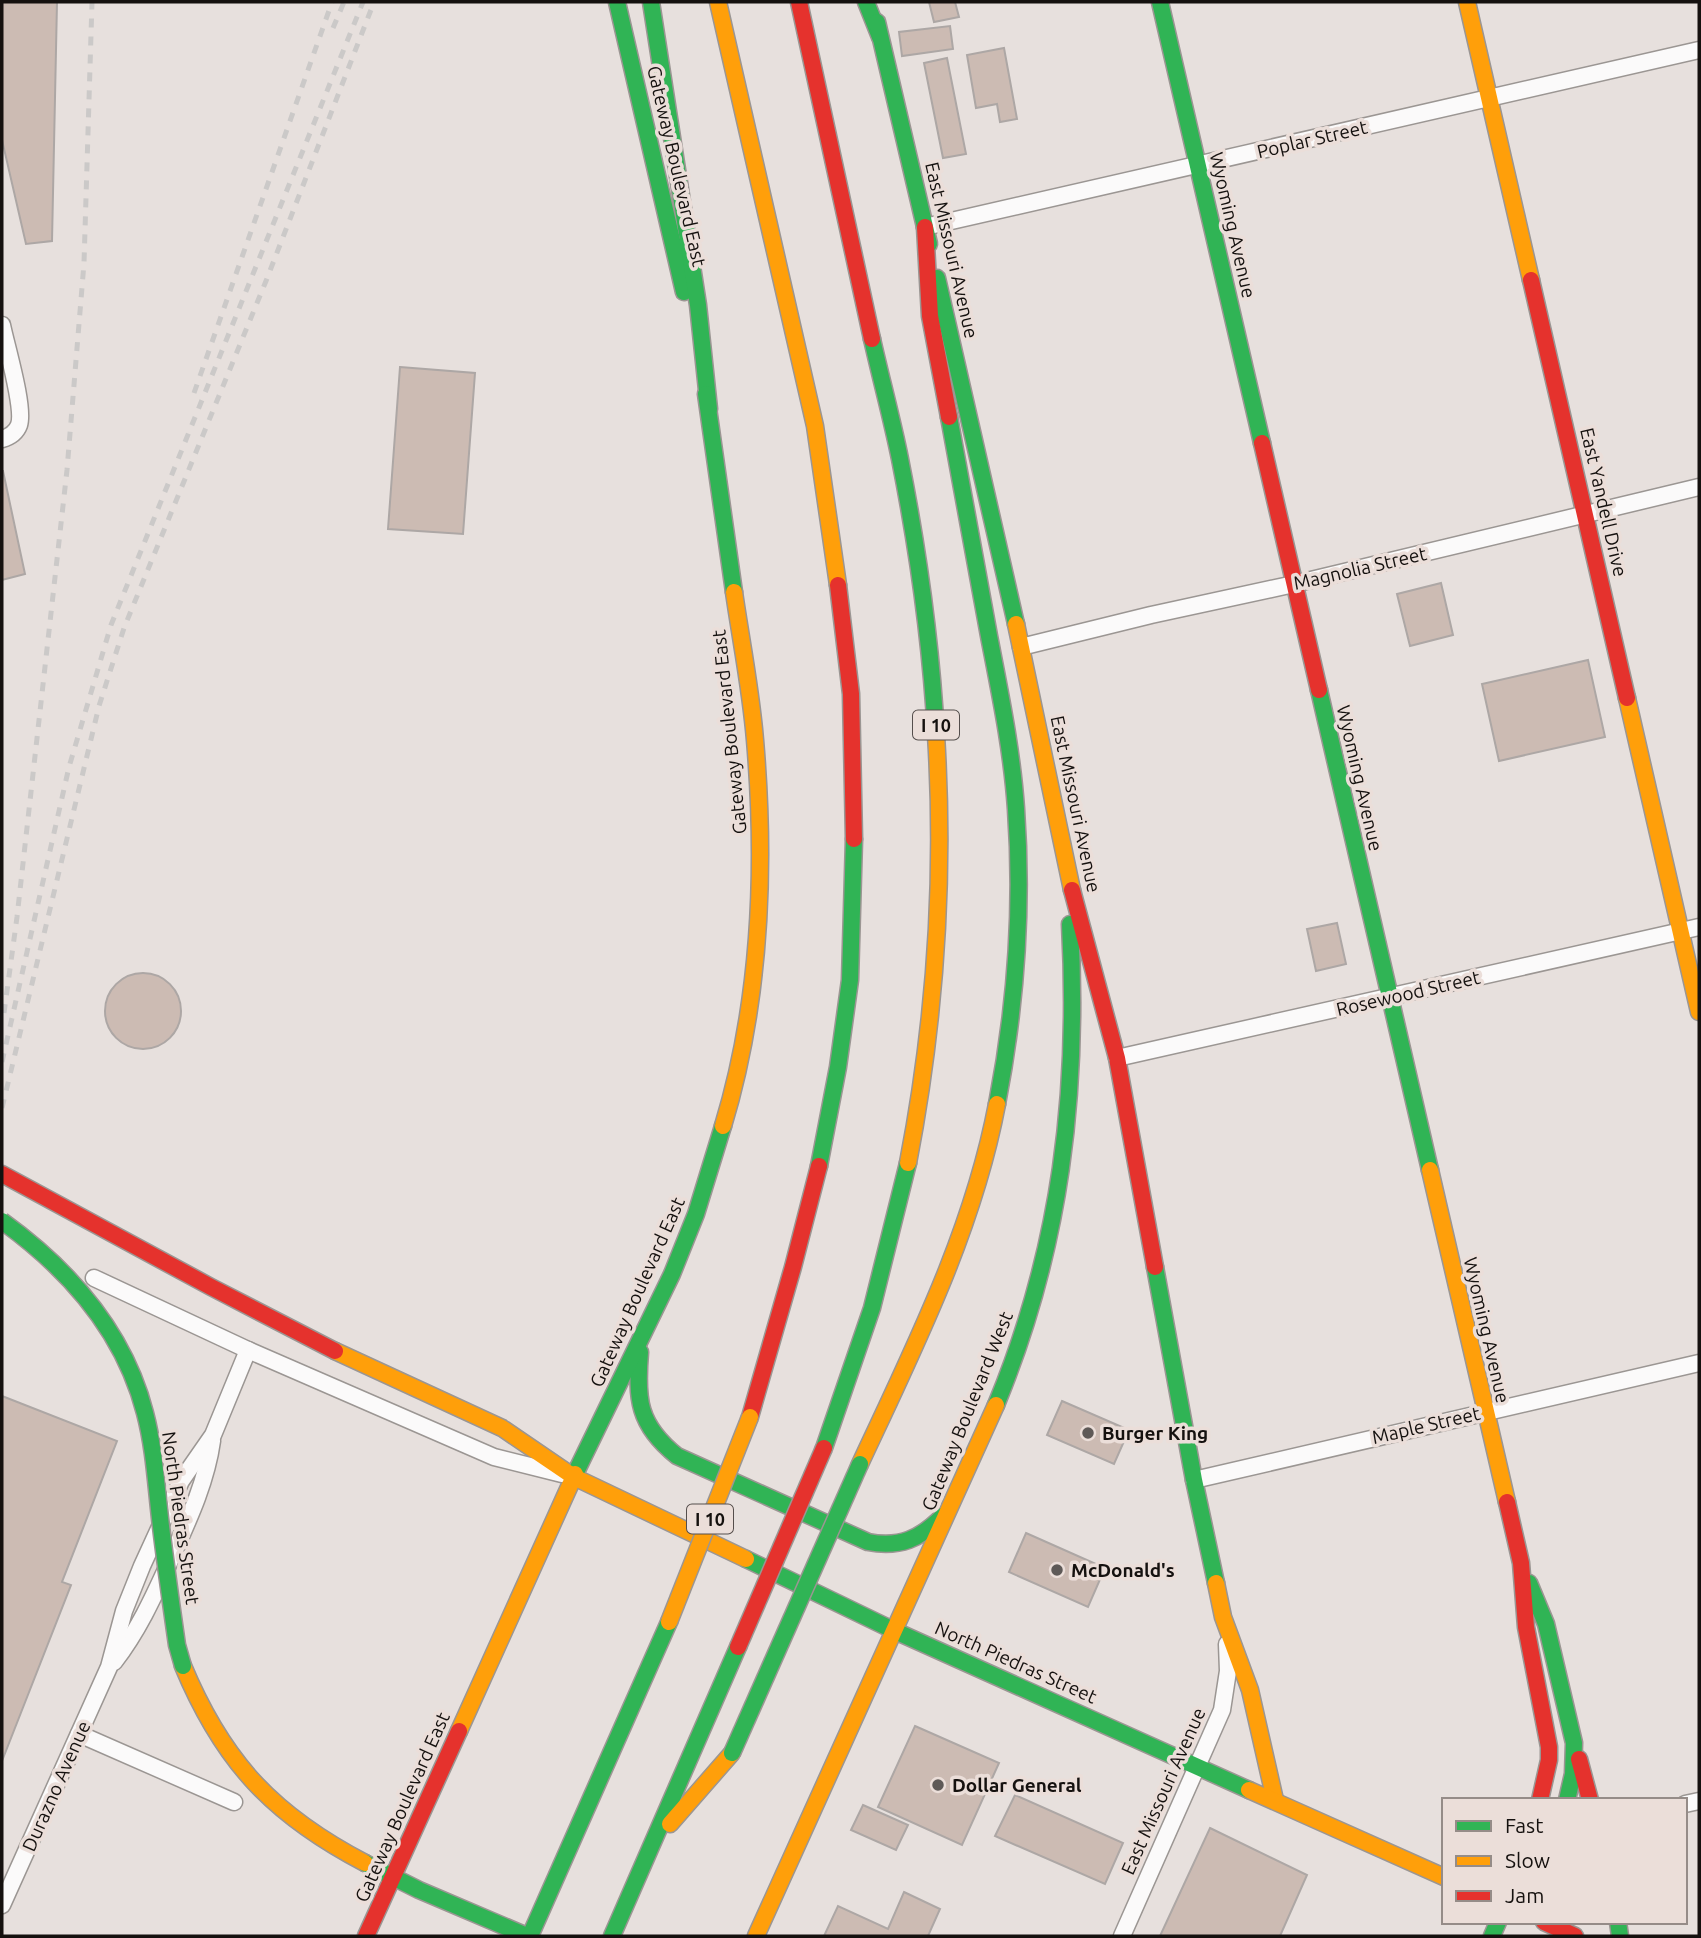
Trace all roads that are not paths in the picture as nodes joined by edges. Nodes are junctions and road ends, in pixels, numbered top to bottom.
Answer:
1 (617, 2) edge
2 (651, 2) edge
3 (718, 2) edge
4 (799, 2) edge
5 (866, 2) edge
6 (873, 2) edge
7 (1160, 2) edge
8 (1467, 2) edge
9 (880, 37) junction
10 (1699, 50) edge
11 (1489, 99) junction
12 (1198, 165) junction
13 (925, 226) junction
14 (2, 325) edge
15 (709, 409) junction
16 (2, 439) edge
17 (1699, 487) edge
18 (1585, 514) junction
19 (1294, 584) junction
20 (1021, 648) junction
21 (1065, 865) junction
22 (1699, 927) edge
23 (1681, 932) junction
24 (1390, 997) junction
25 (1699, 1012) edge
26 (1117, 1058) junction
27 (6, 1175) edge
28 (2, 1221) edge
29 (94, 1278) dead end
30 (641, 1339) junction
31 (248, 1350) junction
32 (1699, 1363) edge
33 (1484, 1412) junction
34 (213, 1435) junction
35 (574, 1477) junction
36 (1194, 1480) junction
37 (951, 1507) junction
38 (1521, 1563) junction
39 (1223, 1617) junction
40 (895, 1632) junction
41 (110, 1667) junction
42 (1564, 1704) junction
43 (1541, 1709) junction
44 (79, 1734) junction
45 (1574, 1744) junction
46 (1199, 1766) junction
47 (1540, 1798) edge
48 (1567, 1798) edge
49 (1589, 1798) edge
50 (1275, 1800) junction
51 (234, 1802) dead end
52 (652, 1844) junction
53 (1442, 1876) edge
54 (393, 1877) junction
55 (2, 1905) edge
56 (1548, 1924) edge
57 (366, 1936) edge
58 (529, 1936) edge
59 (612, 1936) edge
60 (756, 1936) edge
61 (1122, 1936) edge
62 (1575, 1936) edge

1 - 15 main road, Gateway Boulevard East
2 - 15 main road
3 - 58 main road, I 10, bridge
4 - 52 main road, I 10, bridge
5 - 9 main road
6 - 9 main road, East Missouri Avenue
7 - 12 main road, Wyoming Avenue
8 - 11 main road, East Yandell Drive
9 - 13 main road, East Missouri Avenue
10 - 11 street, Poplar Street
11 - 12 street, Poplar Street
11 - 18 main road, East Yandell Drive
12 - 13 street, Poplar Street
12 - 19 main road, Wyoming Avenue
13 - 20 main road, East Missouri Avenue
13 - 52 main road, bridge
14 - 16 street
15 - 30 main road, Gateway Boulevard East
17 - 18 street, Magnolia Street
18 - 19 street, Magnolia Street
18 - 23 main road, East Yandell Drive
19 - 20 street, Magnolia Street
19 - 24 main road, Wyoming Avenue
20 - 21 main road, East Missouri Avenue
21 - 26 main road, East Missouri Avenue
21 - 37 main road, Gateway Boulevard West
22 - 23 street, Rosewood Street
23 - 24 street, Rosewood Street
23 - 25 main road, East Yandell Drive
24 - 26 street, Rosewood Street
24 - 33 main road, Wyoming Avenue
26 - 36 main road, East Missouri Avenue
27 - 35 main road, North Piedras Street
28 - 54 main road, North Piedras Street, bridge
29 - 31 street, North Piedras Street
30 - 35 main road, Gateway Boulevard East
30 - 37 main road
31 - 34 street, Durazno Avenue
31 - 35 street, North Piedras Street
32 - 33 street, Maple Street
33 - 36 street, Maple Street
33 - 38 main road, Wyoming Avenue
34 - 41 street, Durazno Avenue
34 - 41 street, Durazno Avenue
35 - 40 main road, North Piedras Street
35 - 54 main road, Gateway Boulevard East
36 - 39 main road, East Missouri Avenue
37 - 40 main road, Gateway Boulevard West
38 - 42 main road, Wyoming Avenue
38 - 43 main road, Wyoming Avenue
39 - 46 street, East Missouri Avenue
39 - 50 main road, East Missouri Avenue
40 - 46 main road, North Piedras Street
40 - 60 main road, Gateway Boulevard West
41 - 44 street, Durazno Avenue
42 - 43 street
42 - 45 main road, Wyoming Avenue
43 - 47 main road, Wyoming Avenue
44 - 51 street
44 - 55 street, Durazno Avenue
45 - 48 main road, Wyoming Avenue
45 - 49 main road
46 - 50 main road, North Piedras Street
46 - 61 street, East Missouri Avenue
50 - 53 main road, North Piedras Street
52 - 59 main road, I 10
54 - 57 main road, Gateway Boulevard East
54 - 58 main road, North Piedras Street
56 - 62 main road

